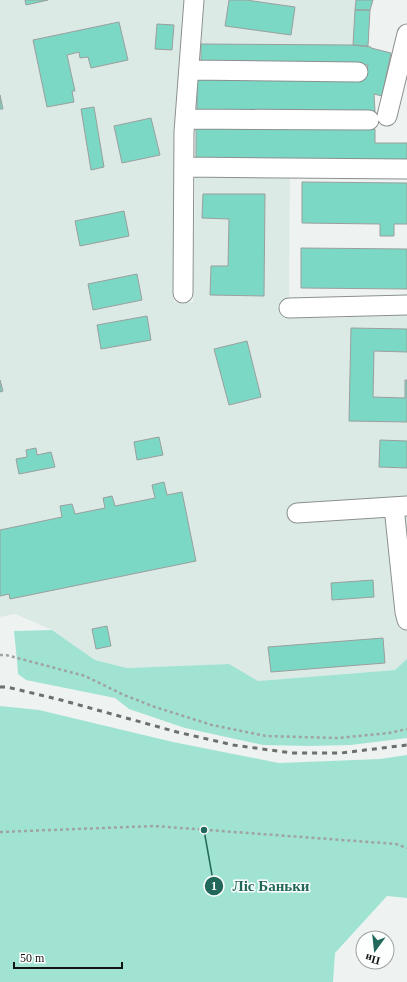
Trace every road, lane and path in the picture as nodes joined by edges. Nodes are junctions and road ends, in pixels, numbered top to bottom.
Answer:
1 (194, 0) edge
2 (407, 34) edge
3 (189, 70) junction
4 (358, 72) dead end
5 (185, 119) junction
6 (184, 167) junction
7 (407, 169) edge
8 (183, 294) dead end
9 (407, 305) edge
10 (289, 308) dead end
11 (400, 507) edge
12 (297, 513) dead end
13 (407, 620) edge
14 (0, 655) edge
15 (407, 730) edge
16 (0, 832) edge
17 (407, 848) edge

1 - 3 lane
2 - 5 lane
3 - 4 lane
3 - 5 lane
5 - 6 lane
6 - 7 lane
6 - 8 lane
9 - 10 lane
11 - 12 lane
11 - 13 lane
14 - 15 path
16 - 17 path

